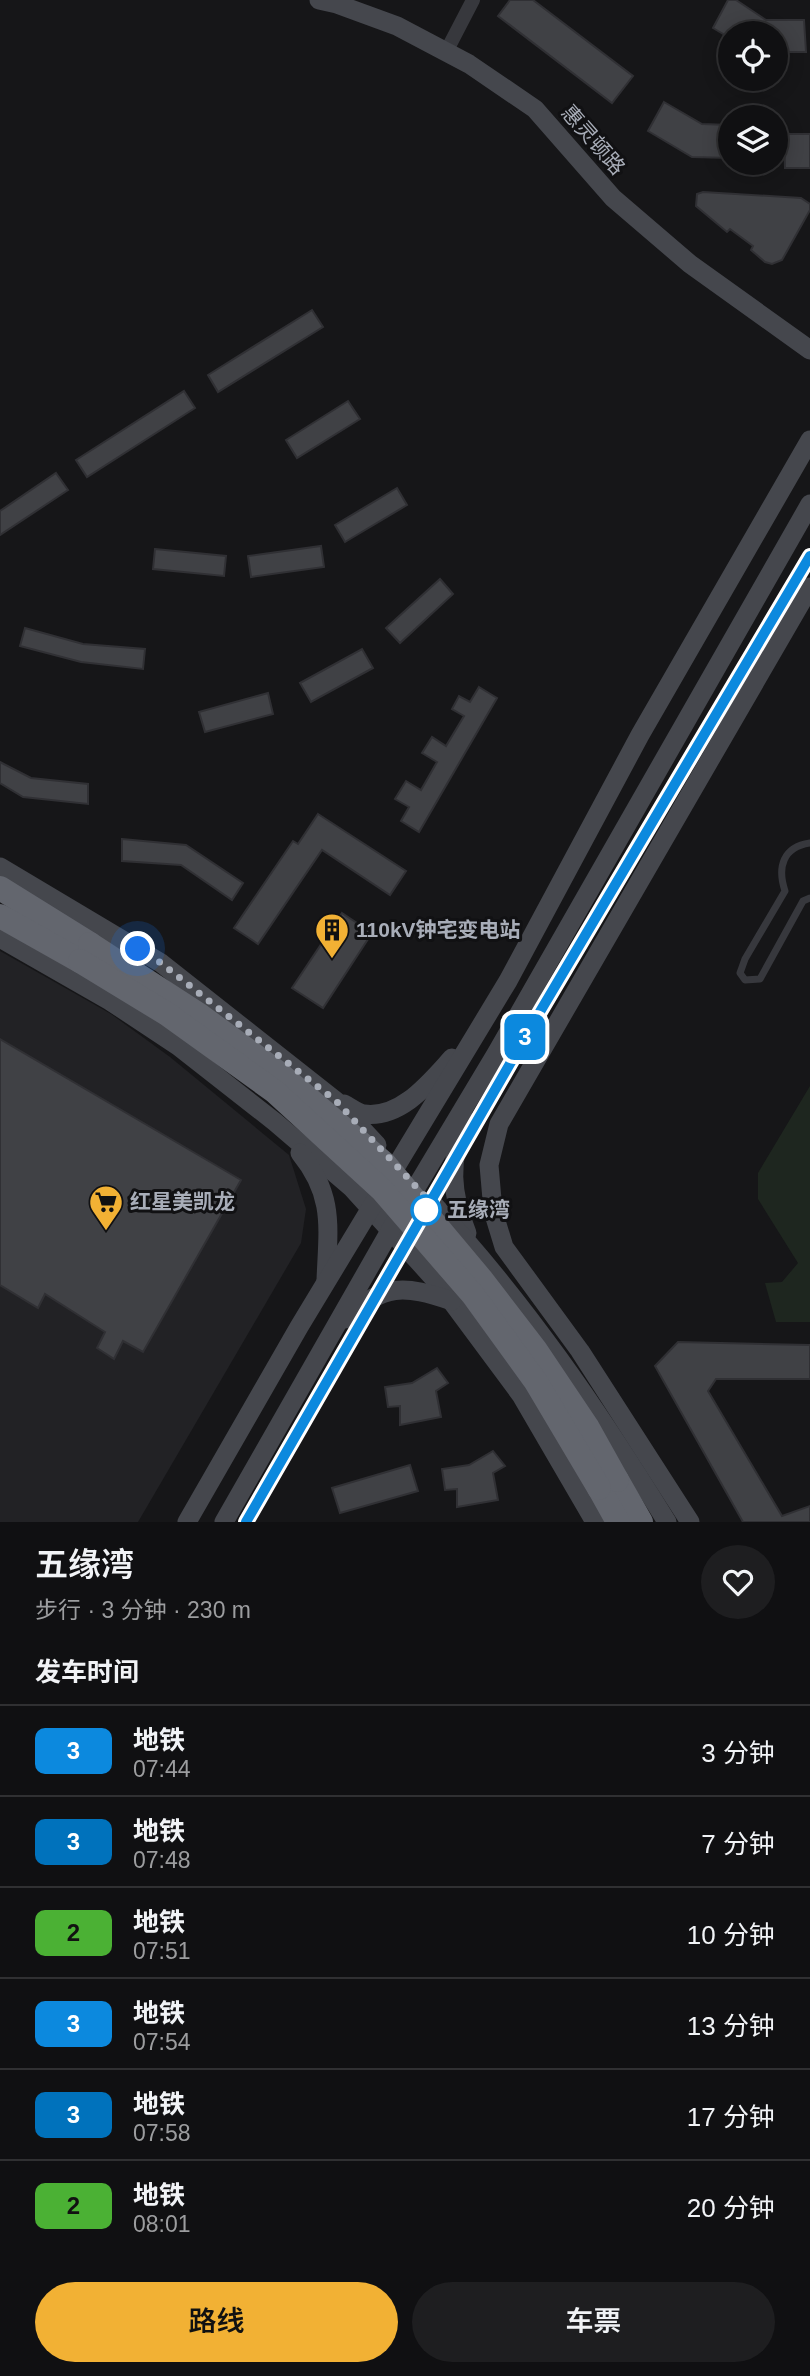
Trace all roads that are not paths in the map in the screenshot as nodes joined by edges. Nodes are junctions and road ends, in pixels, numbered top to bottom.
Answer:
1 (319, 0) edge
2 (474, 0) edge
3 (446, 52) junction
4 (810, 350) edge
5 (810, 440) edge
6 (810, 505) edge
7 (810, 587) edge
8 (810, 843) edge
9 (0, 867) edge
10 (0, 888) edge
11 (810, 898) edge
12 (0, 916) edge
13 (2, 941) edge
14 (85, 952) junction
15 (478, 1033) junction
16 (496, 1054) junction
17 (336, 1101) junction
18 (275, 1122) junction
19 (396, 1165) junction
20 (417, 1187) junction
21 (370, 1210) junction
22 (390, 1231) junction
23 (473, 1247) junction
24 (326, 1284) junction
25 (452, 1301) junction
26 (334, 1329) junction
27 (623, 1508) edge
28 (187, 1522) edge
29 (224, 1522) edge
30 (595, 1522) edge
31 (667, 1522) edge
32 (690, 1522) edge

1 - 3 main road, 惠灵顿路
2 - 3 street
3 - 4 main road, 惠灵顿路
5 - 15 main road
6 - 16 main road
7 - 32 main road
8 - 11 lane
9 - 17 main road
10 - 14 highway
12 - 14 highway
13 - 18 main road
14 - 27 highway, bridge
15 - 17 main road
15 - 19 main road
16 - 20 main road
16 - 23 main road
17 - 19 main road
18 - 21 main road
18 - 24 main road
19 - 20 main road
19 - 21 main road
20 - 22 main road
20 - 23 main road
21 - 22 main road
21 - 24 main road
22 - 25 main road
22 - 26 main road
23 - 31 main road
24 - 28 main road
25 - 26 main road
25 - 30 main road
26 - 29 main road

